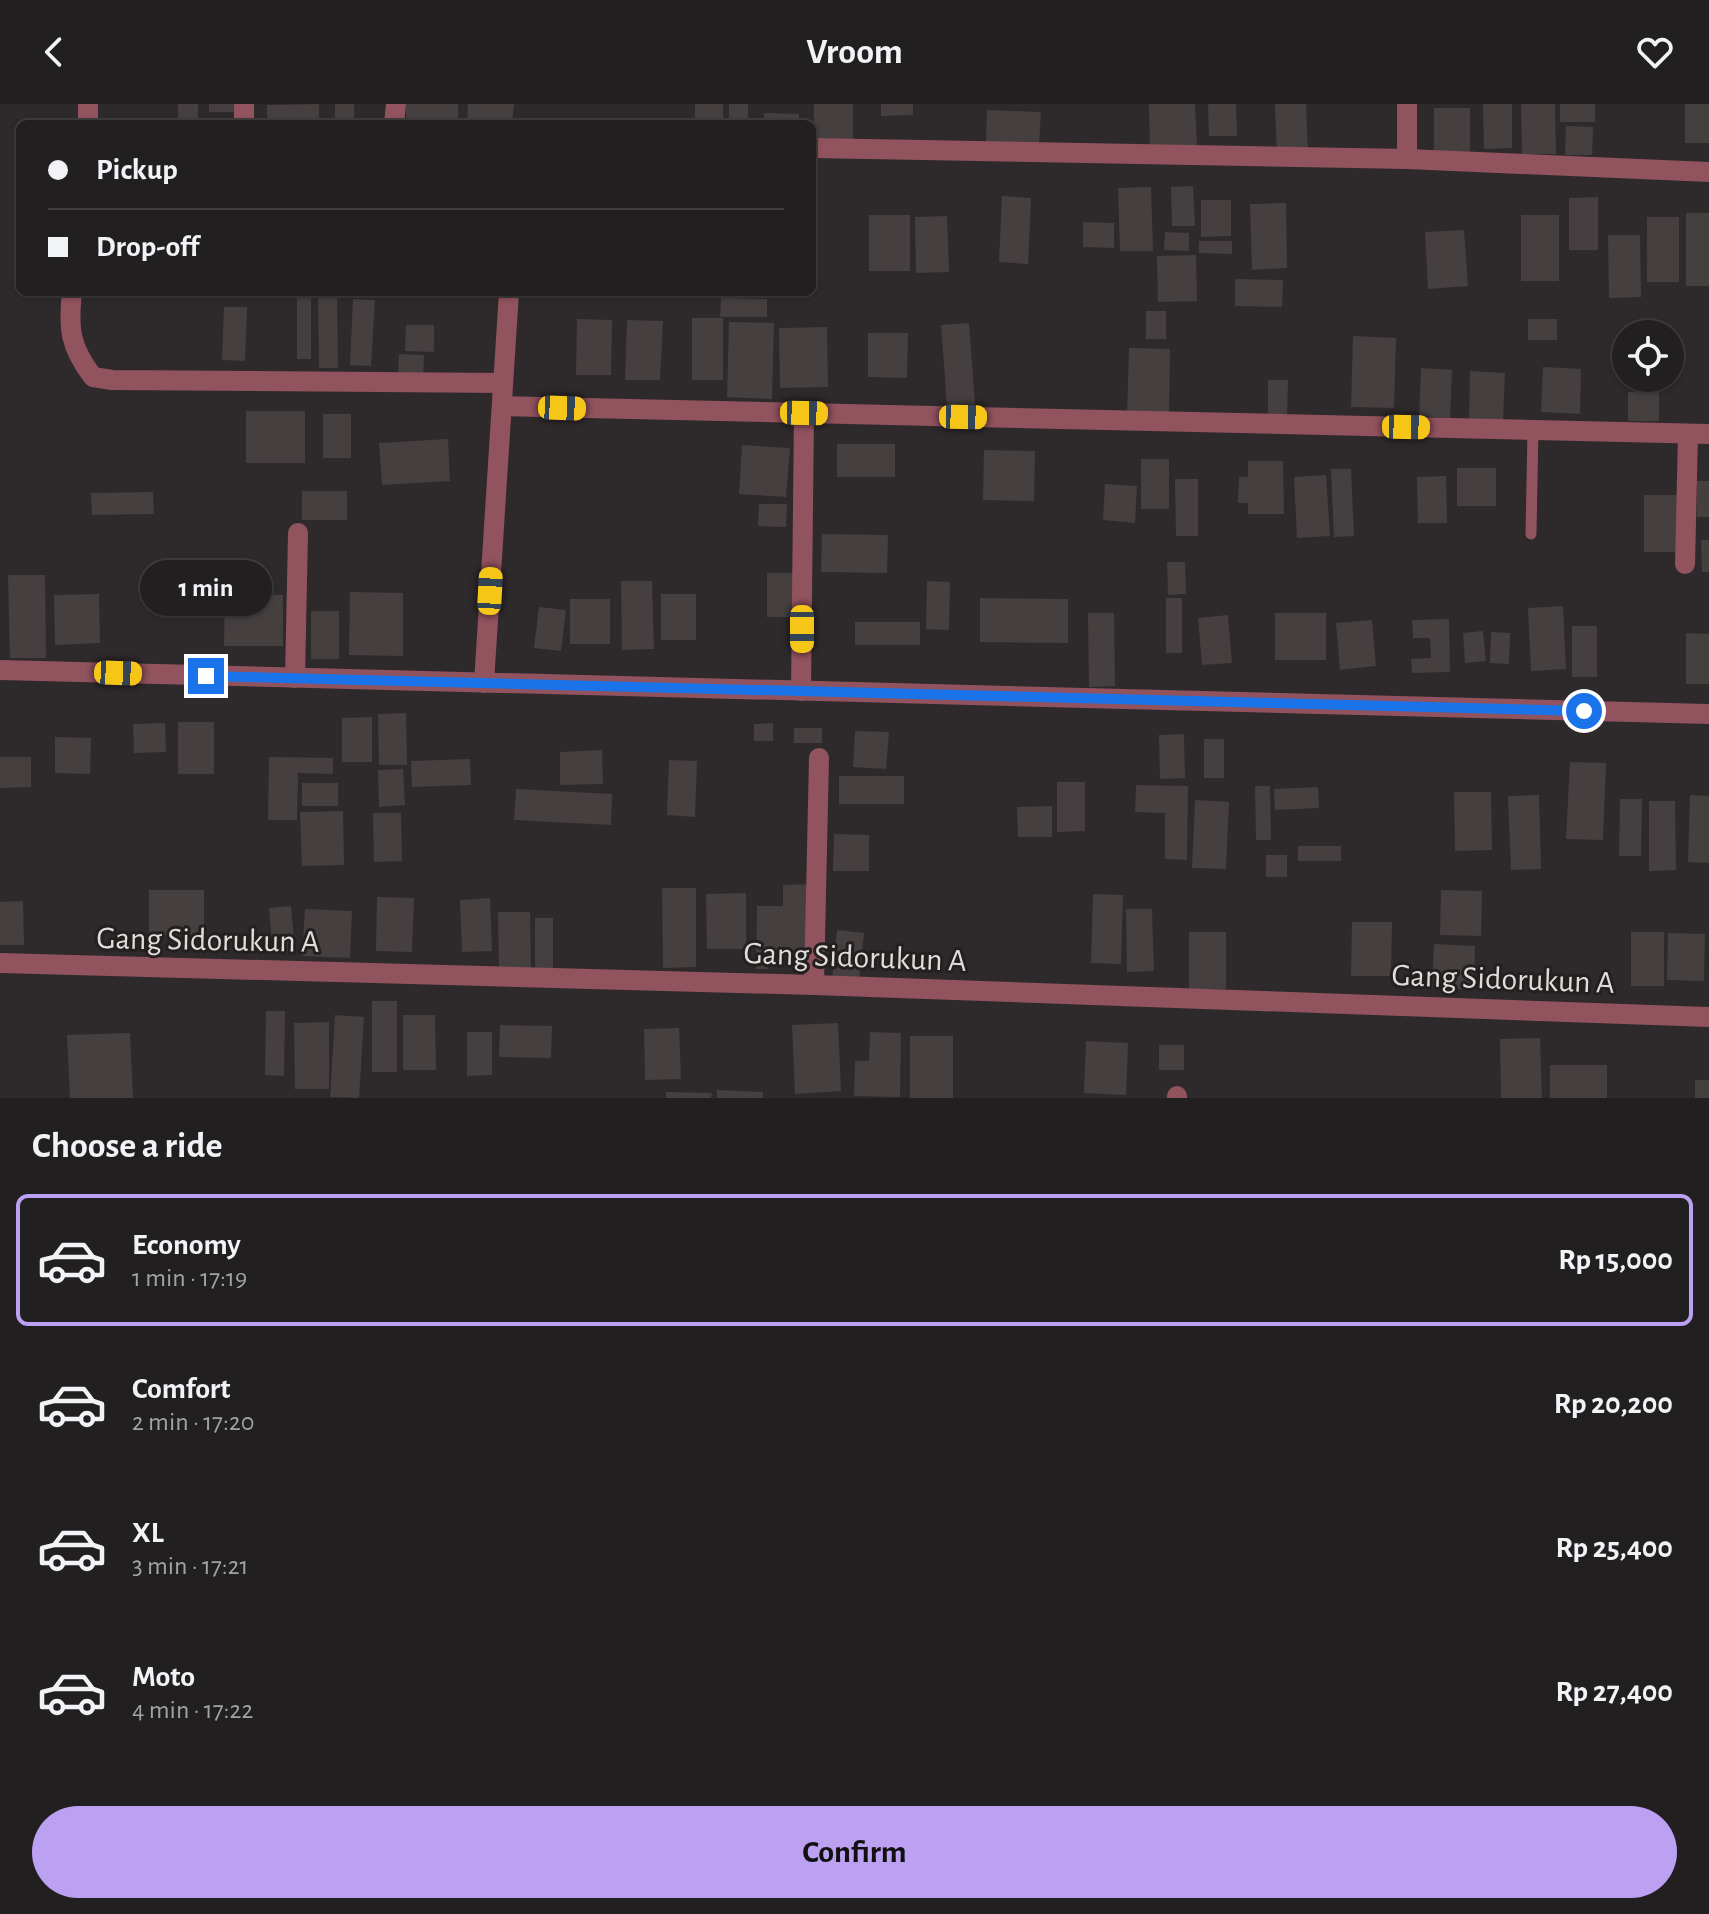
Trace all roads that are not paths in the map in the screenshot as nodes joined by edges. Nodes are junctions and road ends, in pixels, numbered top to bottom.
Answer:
1 (1407, 104) edge
2 (816, 148) edge
3 (1407, 159) junction
4 (1709, 172) edge
5 (72, 296) edge
6 (509, 296) edge
7 (502, 383) junction
8 (502, 406) junction
9 (804, 413) junction
10 (1533, 430) junction
11 (1688, 434) junction
12 (1709, 434) edge
13 (298, 533) dead end
14 (1531, 534) dead end
15 (1685, 564) dead end
16 (0, 670) edge
17 (295, 678) junction
18 (484, 683) junction
19 (801, 691) junction
20 (1709, 714) edge
21 (819, 758) dead end
22 (0, 963) edge
23 (814, 985) junction
24 (1709, 1017) edge

1 - 3 street
2 - 3 street
3 - 4 street
5 - 7 street
6 - 7 street
7 - 8 street
8 - 9 street
8 - 18 street
9 - 10 street
9 - 19 street
10 - 11 street
10 - 14 lane
11 - 12 street
11 - 15 street
13 - 17 street
16 - 17 street
17 - 18 street
18 - 19 street
19 - 20 street
21 - 23 street
22 - 23 street, Gang Sidorukun A
23 - 24 street, Gang Sidorukun A

